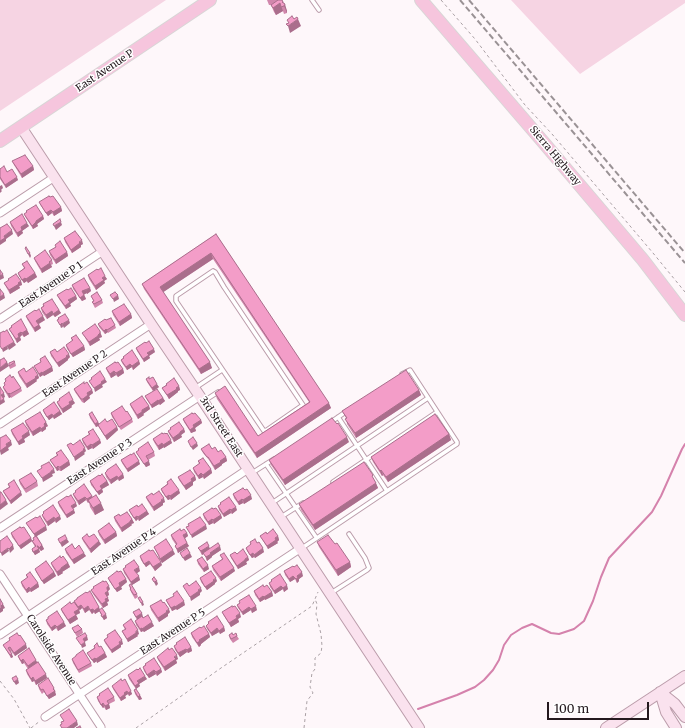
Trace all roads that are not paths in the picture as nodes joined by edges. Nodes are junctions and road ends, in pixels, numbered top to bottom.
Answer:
1 (210, 0) edge
2 (312, 0) edge
3 (421, 0) edge
4 (320, 10) dead end
5 (21, 127) junction
6 (0, 141) edge
7 (53, 178) junction
8 (0, 213) edge
9 (102, 251) junction
10 (685, 315) edge
11 (0, 319) edge
12 (151, 324) junction
13 (222, 370) junction
14 (400, 376) edge
15 (231, 383) junction
16 (225, 387) edge
17 (220, 391) edge
18 (200, 395) junction
19 (428, 398) junction
20 (350, 409) edge
21 (437, 412) junction
22 (338, 417) junction
23 (0, 424) edge
24 (324, 426) edge
25 (357, 447) junction
26 (279, 455) edge
27 (366, 460) junction
28 (266, 464) junction
29 (250, 471) junction
30 (328, 486) edge
31 (387, 491) junction
32 (287, 494) junction
33 (309, 499) edge
34 (271, 504) junction
35 (296, 507) junction
36 (280, 518) junction
37 (0, 528) edge
38 (349, 534) dead end
39 (316, 537) junction
40 (300, 548) junction
41 (0, 574) edge
42 (330, 594) junction
43 (28, 616) junction
44 (0, 635) edge
45 (685, 676) edge
46 (660, 692) junction
47 (79, 694) junction
48 (45, 717) road end
49 (685, 717) edge
50 (101, 727) edge
51 (419, 728) edge
52 (606, 728) edge
53 (676, 728) edge

1 - 5 main road, East Avenue P
2 - 4 lane
3 - 10 main road, Sierra Highway
5 - 6 main road, East Avenue P
5 - 7 street, 3rd Street East
7 - 8 street
7 - 9 street, 3rd Street East
9 - 11 street, East Avenue P 1
9 - 12 street, 3rd Street East
12 - 18 street, 3rd Street East
12 - 23 street, East Avenue P 2
13 - 15 lane
13 - 15 lane
13 - 18 lane
14 - 19 lane
15 - 16 lane
17 - 18 lane
18 - 29 street, 3rd Street East
18 - 37 street, East Avenue P 3
19 - 21 lane
19 - 25 lane
20 - 22 lane
21 - 27 lane
21 - 31 lane
22 - 24 lane
22 - 25 lane
25 - 27 lane
25 - 32 lane
26 - 28 lane
27 - 30 lane
27 - 31 lane
28 - 29 lane
28 - 32 lane
29 - 34 street, 3rd Street East
29 - 43 street, East Avenue P 4
31 - 39 lane
32 - 34 lane
32 - 35 lane
33 - 35 lane
34 - 36 street, 3rd Street East
35 - 36 lane
35 - 39 lane
36 - 40 street, 3rd Street East
38 - 42 lane
39 - 40 lane
40 - 42 street, 3rd Street East
40 - 47 street, East Avenue P 5
41 - 43 street, Carolside Avenue
42 - 51 street, 3rd Street East
43 - 44 street, East Avenue P 4
43 - 47 street, Carolside Avenue
45 - 46 street
46 - 49 street
46 - 52 street
46 - 53 street
47 - 48 street, East Avenue P 5
47 - 50 street, Carolside Avenue

